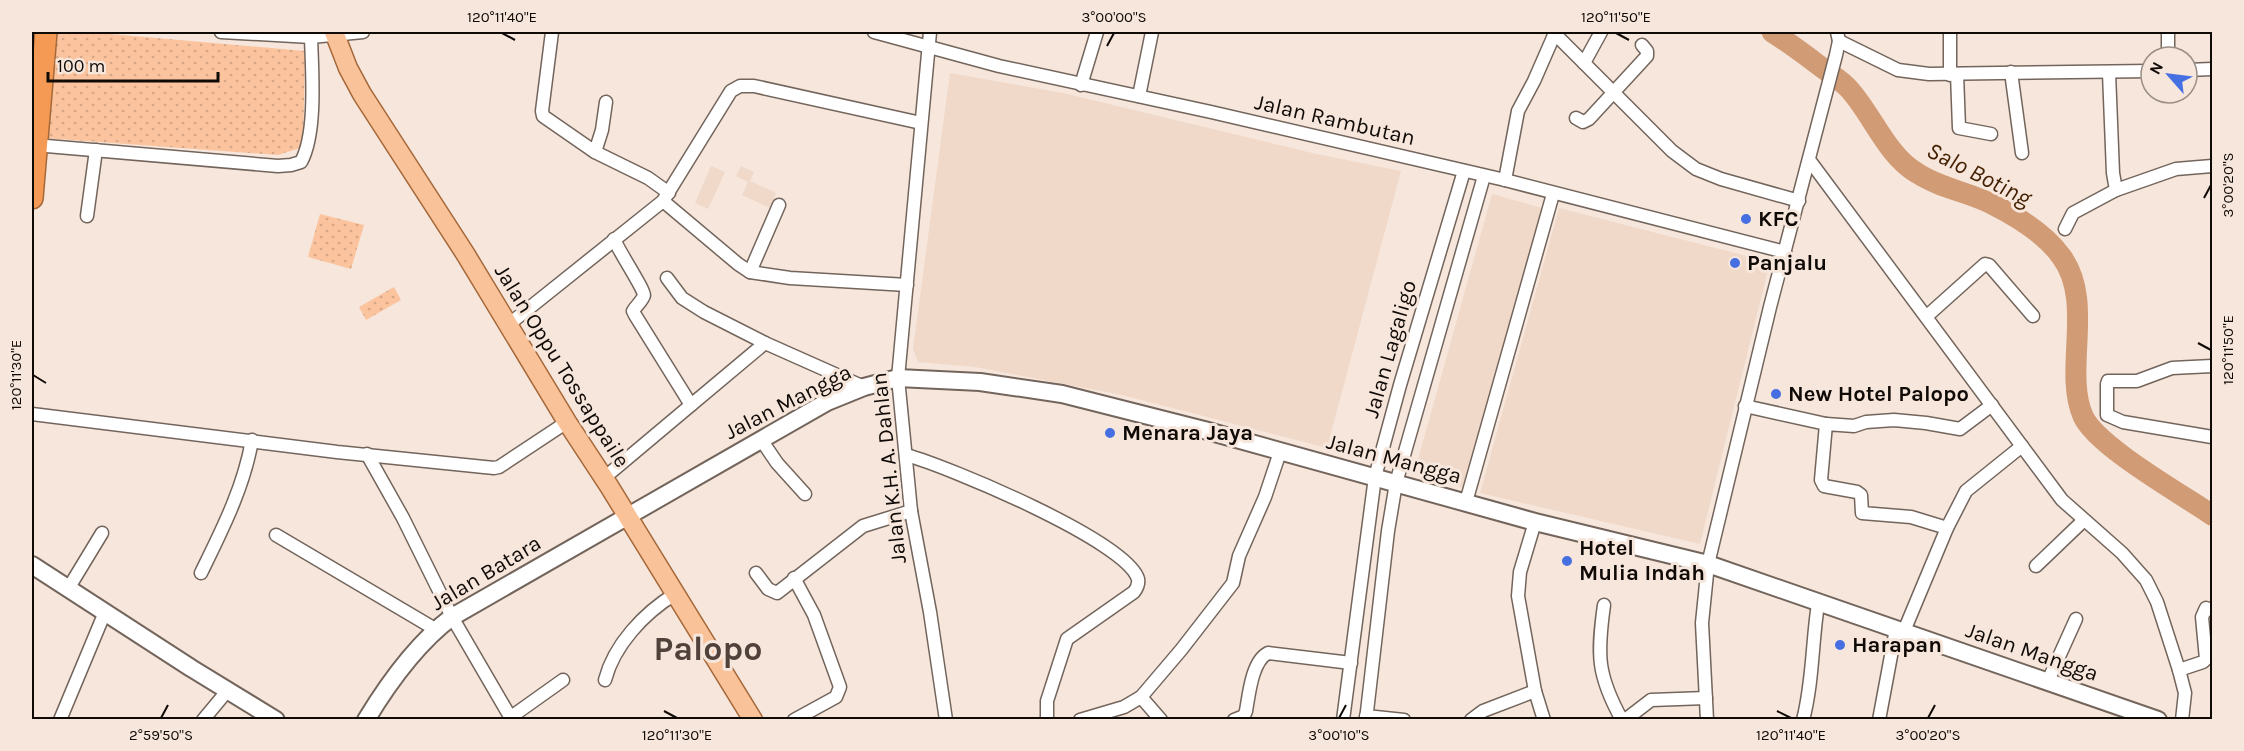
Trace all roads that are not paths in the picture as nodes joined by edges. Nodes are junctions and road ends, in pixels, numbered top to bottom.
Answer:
1 (46, 32) edge
2 (221, 32) edge
3 (363, 32) edge
4 (552, 32) edge
5 (874, 32) edge
6 (930, 32) edge
7 (1097, 32) edge
8 (1152, 32) edge
9 (1554, 32) edge
10 (1601, 32) edge
11 (1950, 32) edge
12 (334, 33) edge
13 (1838, 36) edge
14 (311, 37) junction
15 (1642, 45) dead end
16 (928, 47) junction
17 (1584, 63) junction
18 (2012, 72) junction
19 (2139, 72) edge
20 (2109, 73) junction
21 (1953, 75) junction
22 (1081, 85) junction
23 (1613, 92) junction
24 (1139, 96) junction
25 (606, 102) dead end
26 (1576, 118) dead end
27 (921, 123) junction
28 (1991, 134) dead end
29 (35, 145) junction
30 (96, 150) junction
31 (595, 152) junction
32 (2022, 153) dead end
33 (1810, 161) junction
34 (2212, 166) edge
35 (1464, 171) junction
36 (1484, 176) junction
37 (1505, 180) junction
38 (32, 190) edge
39 (2116, 190) junction
40 (1553, 194) junction
41 (666, 197) junction
42 (1799, 201) junction
43 (779, 205) dead end
44 (87, 216) dead end
45 (2065, 230) dead end
46 (614, 239) junction
47 (1785, 252) junction
48 (750, 272) junction
49 (1434, 272) junction
50 (667, 278) dead end
51 (1456, 278) junction
52 (907, 285) junction
53 (1927, 316) junction
54 (2032, 316) dead end
55 (508, 325) junction
56 (765, 343) junction
57 (2212, 366) edge
58 (898, 378) junction
59 (1400, 385) junction
60 (864, 387) junction
61 (1422, 393) junction
62 (691, 405) junction
63 (1992, 405) junction
64 (1745, 406) junction
65 (32, 414) edge
66 (567, 422) junction
67 (1826, 424) junction
68 (2212, 437) edge
69 (252, 440) junction
70 (762, 441) junction
71 (2022, 446) junction
72 (1280, 452) junction
73 (367, 454) junction
74 (906, 455) junction
75 (1376, 477) junction
76 (604, 478) junction
77 (1396, 483) junction
78 (805, 494) dead end
79 (1466, 502) junction
80 (911, 511) junction
81 (628, 516) junction
82 (2083, 521) junction
83 (1535, 522) junction
84 (1947, 528) junction
85 (102, 533) dead end
86 (276, 535) dead end
87 (1708, 564) junction
88 (32, 565) edge
89 (2036, 566) dead end
90 (201, 573) dead end
91 (756, 573) dead end
92 (794, 578) junction
93 (68, 589) junction
94 (675, 594) junction
95 (1818, 604) junction
96 (1604, 605) dead end
97 (2212, 610) edge
98 (105, 612) junction
99 (452, 616) junction
100 (2076, 619) dead end
101 (435, 629) junction
102 (1900, 630) junction
103 (1350, 667) junction
104 (2179, 670) junction
105 (1371, 674) junction
106 (563, 680) dead end
107 (605, 680) dead end
108 (2048, 681) junction
109 (228, 690) junction
110 (1535, 691) junction
111 (1141, 697) junction
112 (1706, 698) junction
113 (1106, 716) edge
114 (269, 718) edge
115 (512, 718) edge
116 (1366, 718) edge
117 (60, 720) edge
118 (203, 720) edge
119 (366, 720) edge
120 (753, 720) edge
121 (794, 720) edge
122 (946, 720) edge
123 (1047, 720) edge
124 (1080, 720) edge
125 (1161, 720) edge
126 (1234, 720) edge
127 (1343, 720) edge
128 (1404, 720) edge
129 (1472, 720) edge
130 (1544, 720) edge
131 (1623, 720) edge
132 (1707, 720) edge
133 (1803, 720) edge
134 (1880, 720) edge
135 (2158, 720) edge
136 (2182, 720) edge

1 - 29 highway
2 - 14 street
3 - 12 street
4 - 31 street
5 - 16 street, Jalan Rambutan
6 - 16 street, Jalan K.H. A. Dahlan
7 - 22 street
8 - 24 street
9 - 17 street
9 - 37 street
10 - 17 street
11 - 21 street
12 - 14 street
12 - 55 main road, Jalan Oppu Tossappaile
13 - 21 street
13 - 33 street
14 - 30 street
15 - 23 street
16 - 22 street, Jalan Rambutan
16 - 27 street, Jalan K.H. A. Dahlan
17 - 23 street
18 - 20 street
18 - 21 street
18 - 32 street
19 - 20 street
20 - 39 street
21 - 28 street
22 - 24 street, Jalan Rambutan
23 - 26 street
23 - 42 street
24 - 35 street, Jalan Rambutan
25 - 31 street
27 - 41 street
27 - 52 street, Jalan K.H. A. Dahlan
29 - 30 street
29 - 38 highway
30 - 44 street
31 - 41 street
33 - 42 street
33 - 53 street
34 - 39 street
35 - 36 street, Jalan Rambutan
35 - 49 street, Jalan Lagaligo
36 - 37 street, Jalan Rambutan
36 - 51 street, Jalan Lagaligo
37 - 40 street, Jalan Rambutan
39 - 45 street
40 - 47 street, Jalan Rambutan
40 - 79 street
41 - 46 street
41 - 48 street
42 - 47 street
43 - 48 street
46 - 55 street
46 - 62 street
47 - 64 street
48 - 52 street
49 - 51 street
49 - 59 street, Jalan Lagaligo
50 - 56 street
51 - 61 street, Jalan Lagaligo
52 - 58 street, Jalan K.H. A. Dahlan
53 - 54 street
53 - 63 street
55 - 66 main road, Jalan Oppu Tossappaile
56 - 60 street
56 - 62 street
57 - 68 street
58 - 60 street, Jalan Mangga
58 - 72 street, Jalan Mangga
58 - 74 street, Jalan K.H. A. Dahlan
59 - 61 street
59 - 75 street, Jalan Lagaligo
60 - 70 street, Jalan Mangga
61 - 77 street, Jalan Lagaligo
62 - 76 street
63 - 67 street
63 - 71 street
64 - 67 street
64 - 87 street
65 - 69 street
66 - 73 street
66 - 76 main road, Jalan Oppu Tossappaile
67 - 84 street
69 - 73 street
69 - 90 street
70 - 78 street
70 - 81 street, Jalan Mangga
71 - 82 street
71 - 84 street
72 - 75 street, Jalan Mangga
72 - 111 street
73 - 99 street
74 - 80 street, Jalan K.H. A. Dahlan
74 - 123 street
75 - 77 street, Jalan Mangga
75 - 103 street, Jalan Lagaligo
76 - 81 main road, Jalan Oppu Tossappaile
77 - 79 street, Jalan Mangga
77 - 105 street, Jalan Lagaligo
79 - 83 street, Jalan Mangga
80 - 92 street
80 - 122 street, Jalan K.H. A. Dahlan
81 - 94 main road, Jalan Oppu Tossappaile
81 - 99 street, Jalan Batara
82 - 89 street
82 - 104 street
83 - 87 street, Jalan Mangga
83 - 110 street
84 - 102 street
85 - 93 street
86 - 101 street
87 - 95 street, Jalan Mangga
87 - 112 street
88 - 93 street
91 - 92 street
92 - 121 street
93 - 98 street
94 - 107 street
94 - 120 main road, Jalan Oppu Tossappaile
95 - 102 street, Jalan Mangga
95 - 133 street
96 - 131 street
97 - 104 street
98 - 109 street
98 - 117 street
99 - 101 street, Jalan Batara
99 - 115 street
100 - 108 street
101 - 119 street, Jalan Batara
102 - 108 street, Jalan Mangga
102 - 134 street
103 - 105 street
103 - 126 street
103 - 127 street, Jalan Lagaligo
104 - 136 street
105 - 116 street, Jalan Lagaligo
106 - 115 street
108 - 135 street, Jalan Mangga
109 - 114 street
109 - 118 street
110 - 129 street
110 - 130 street
111 - 113 street
111 - 125 street
112 - 131 street
112 - 132 street
113 - 124 street
116 - 128 street

